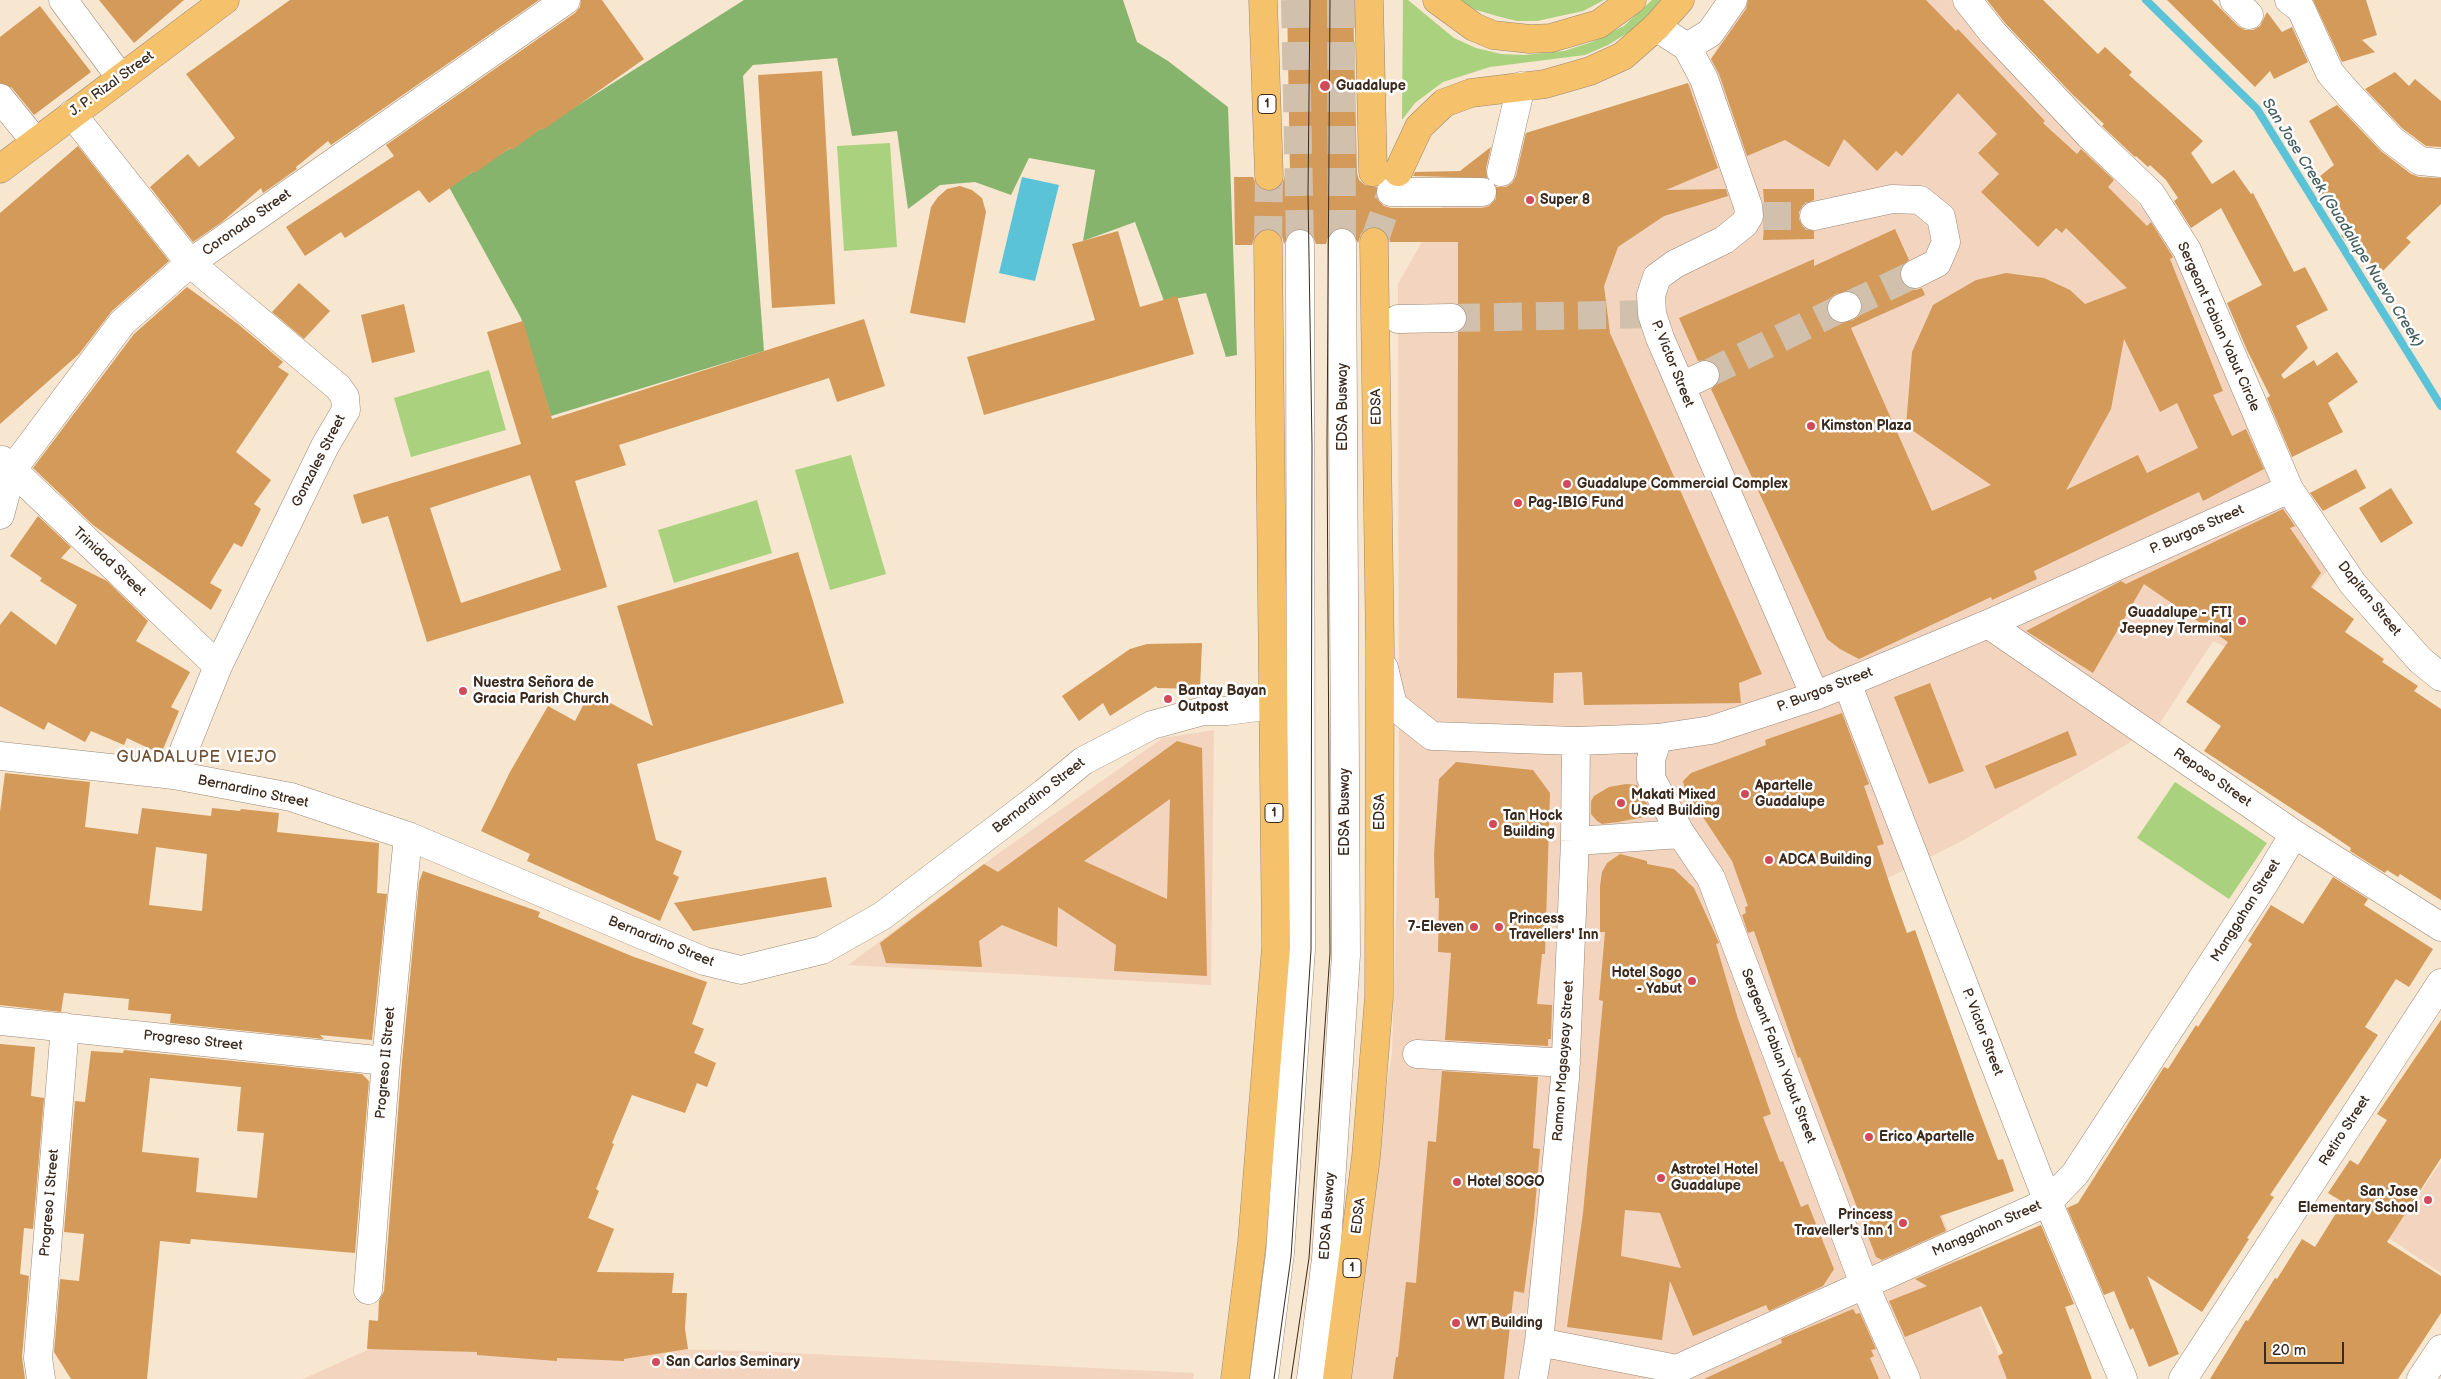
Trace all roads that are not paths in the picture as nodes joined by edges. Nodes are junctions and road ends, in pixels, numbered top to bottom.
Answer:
1 (63, 0) edge
2 (225, 0) edge
3 (566, 0) edge
4 (1258, 0) edge
5 (1263, 0) edge
6 (1369, 0) edge
7 (1437, 0) edge
8 (1632, 0) edge
9 (1680, 0) edge
10 (1733, 0) edge
11 (1967, 0) edge
12 (2288, 0) edge
13 (1656, 27) junction
14 (1264, 32) junction
15 (1687, 47) junction
16 (121, 78) junction
17 (1521, 86) junction
18 (0, 98) edge
19 (72, 114) junction
20 (35, 141) junction
21 (2441, 163) edge
22 (0, 169) edge
23 (1501, 172) dead end
24 (1269, 176) tunnel mouth
25 (1388, 179) junction
26 (1482, 192) dead end
27 (1814, 216) tunnel mouth
28 (1374, 242) tunnel mouth
29 (1342, 243) tunnel mouth
30 (1268, 244) tunnel mouth
31 (1300, 244) tunnel mouth
32 (190, 263) junction
33 (1915, 274) tunnel mouth
34 (1452, 318) tunnel mouth
35 (1398, 319) dead end
36 (6, 464) edge
37 (2289, 489) junction
38 (0, 515) edge
39 (1988, 624) junction
40 (1380, 650) junction
41 (218, 666) junction
42 (2441, 677) edge
43 (1846, 682) junction
44 (1815, 696) junction
45 (1272, 705) junction
46 (1658, 738) junction
47 (1576, 741) junction
48 (0, 756) edge
49 (174, 775) junction
50 (1681, 834) junction
51 (2294, 834) junction
52 (408, 836) junction
53 (1575, 841) junction
54 (2441, 927) edge
55 (2441, 983) edge
56 (0, 1021) edge
57 (65, 1027) junction
58 (1417, 1054) dead end
59 (386, 1062) junction
60 (1566, 1062) junction
61 (2048, 1202) junction
62 (1864, 1284) junction
63 (368, 1290) dead end
64 (1539, 1342) junction
65 (2441, 1349) edge
66 (1680, 1374) edge
67 (41, 1379) edge
68 (1235, 1379) edge
69 (1264, 1379) edge
70 (1311, 1379) edge
71 (1337, 1379) edge
72 (1533, 1379) edge
73 (1906, 1379) edge
74 (2123, 1379) edge
75 (2183, 1379) edge
76 (2421, 1379) edge

1 - 16 street
2 - 16 main road, J. P. Rizal Street
3 - 32 street, Coronado Street
4 - 14 main road
5 - 14 main road, 1
6 - 25 main road
7 - 8 main road
9 - 13 main road
10 - 15 street
11 - 37 street, Sergeant Fabian Yabut Circle
12 - 21 street
13 - 15 street, P. Victor Street
13 - 17 main road
14 - 24 main road, 1
15 - 44 street, P. Victor Street
16 - 19 main road, J. P. Rizal Street
17 - 23 street
17 - 25 main road
18 - 20 street
19 - 20 main road, J. P. Rizal Street
19 - 32 street, Gonzales Street
20 - 22 main road, J. P. Rizal Street
25 - 26 street
27 - 33 street
28 - 40 main road, EDSA / 1
29 - 70 street, EDSA Busway
30 - 45 main road, 1
31 - 69 street
32 - 36 street, Coronado Street
32 - 41 street, Gonzales Street
34 - 35 street
36 - 38 street, Coronado Street
36 - 41 street, Trinidad Street
37 - 39 street, P. Burgos Street
37 - 42 street, Dapitan Street
39 - 43 street, P. Burgos Street
39 - 51 street, Reposo Street
40 - 47 street, P. Burgos Street
40 - 71 main road, EDSA / 1
41 - 49 street, Gonzales Street
43 - 44 street, P. Burgos Street
43 - 61 street, P. Victor Street
44 - 46 street, P. Burgos Street
45 - 52 street, Bernardino Street
45 - 68 main road, 1
46 - 47 street, P. Burgos Street
46 - 50 street, Sergeant Fabian Yabut Street
47 - 53 street, Ramon Magsaysay Street
48 - 49 street, Bernardino Street
49 - 52 street, Bernardino Street
50 - 53 street
50 - 62 street, Sergeant Fabian Yabut Street
51 - 54 street, Reposo Street
51 - 61 street, Manggahan Street
52 - 59 street, Progreso II Street
53 - 60 street, Ramon Magsaysay Street
55 - 75 street, Retiro Street
56 - 57 street, Progreso Street
57 - 59 street, Progreso Street
57 - 67 street, Progreso I Street
58 - 60 street
59 - 63 street, Progreso II Street
60 - 64 street, Ramon Magsaysay Street
61 - 62 street, Manggahan Street
61 - 74 street, P. Victor Street
62 - 66 street, Manggahan Street
62 - 73 street, Sergeant Fabian Yabut Street
64 - 66 street, Manggahan Street
64 - 72 street, Ramon Magsaysay Street
65 - 76 street

